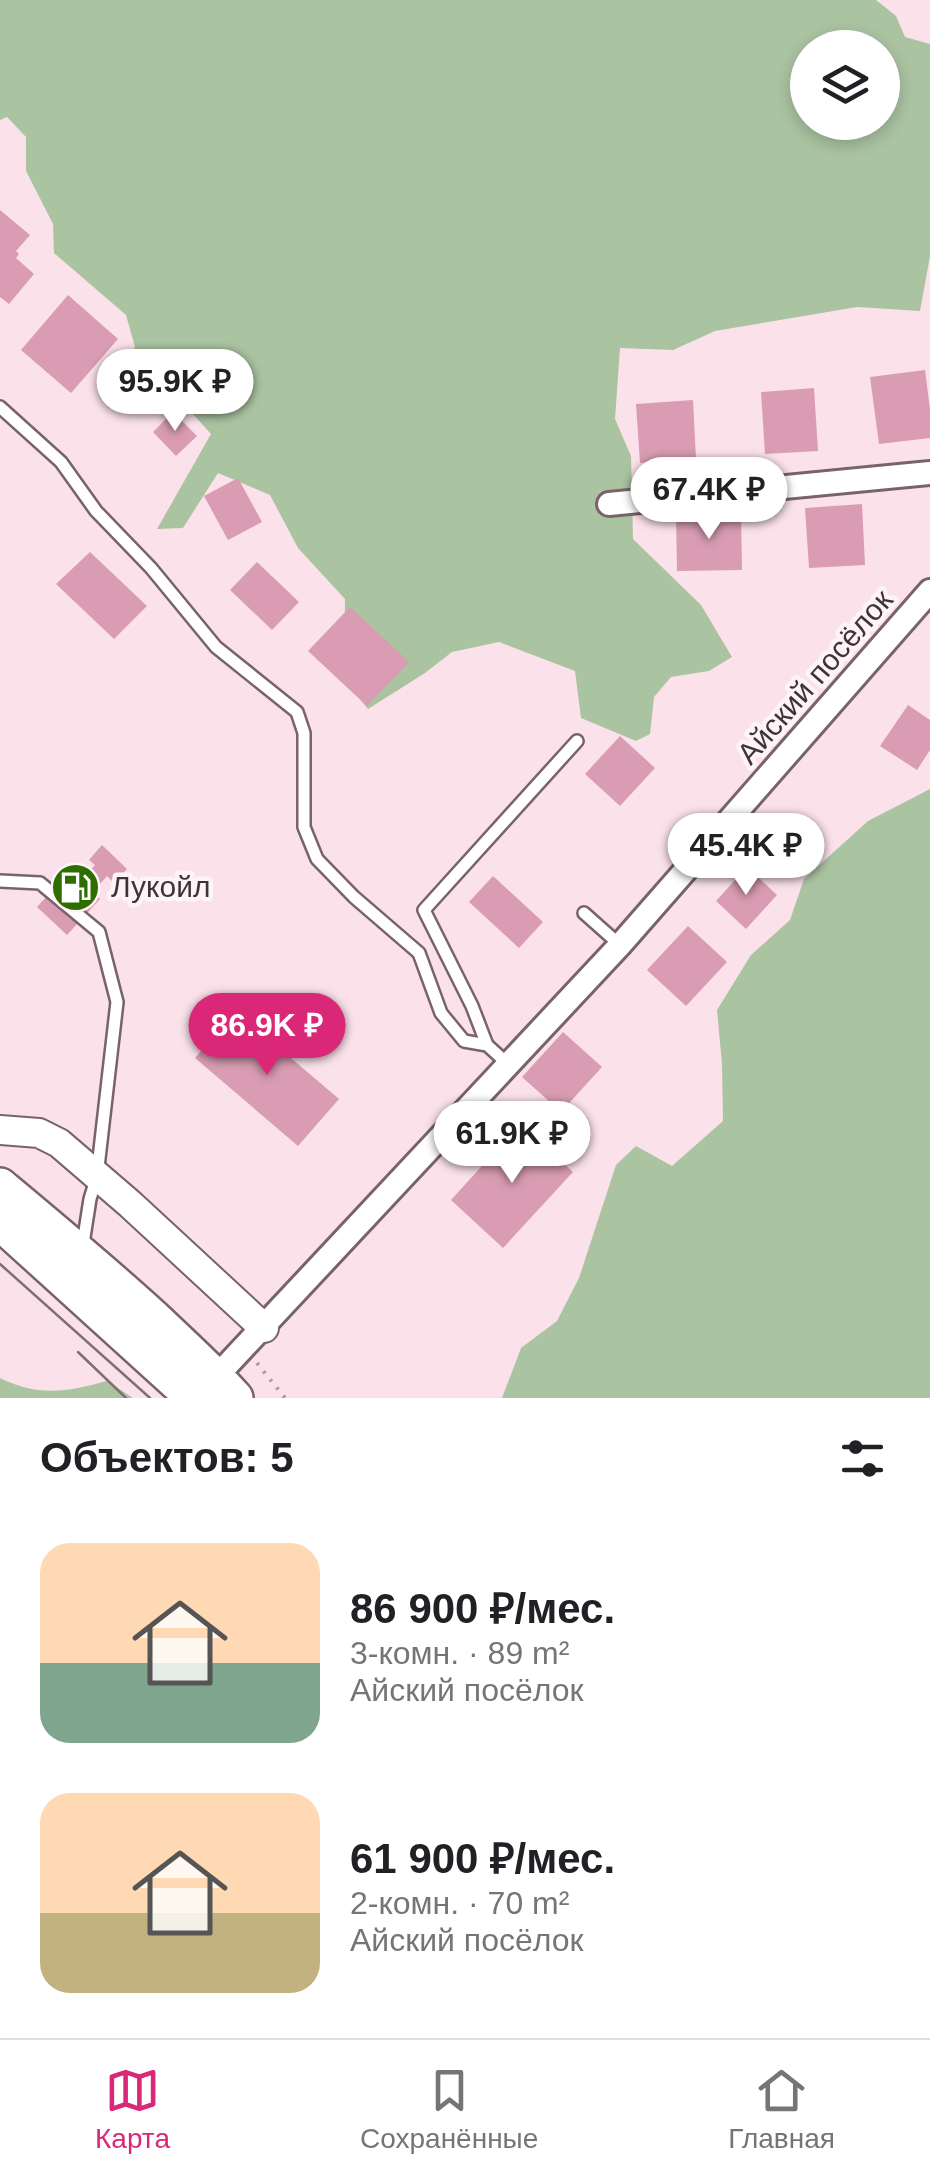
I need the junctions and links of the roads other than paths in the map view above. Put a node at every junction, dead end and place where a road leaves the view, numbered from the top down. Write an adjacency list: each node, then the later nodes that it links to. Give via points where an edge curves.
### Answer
1 (0, 407): 9 (lane, via 61,462 216,647 297,712 304,733 304,827 318,859 419,953 441,1013 464,1041)
2 (930, 473): 3 (street)
3 (609, 504)
4 (930, 590): 8 (street, Айский посёлок)
5 (577, 741): 9 (lane, via 424,910)
6 (0, 881): 12 (lane, via 40,883 98,932 116,1002)
7 (584, 913): 8 (lane)
8 (620, 945): 10 (street, Айский посёлок)
9 (487, 1045): 10 (lane)
10 (508, 1064): 16 (street, Айский посёлок)
11 (0, 1130): 12 (street, via 39,1133)
12 (97, 1176): 15 (lane); 16 (street)
13 (0, 1186): 15 (main road)
14 (0, 1222): 17 (main road)
15 (81, 1254): 17 (main road)
16 (264, 1328): 17 (street, Айский посёлок)
17 (215, 1391)

